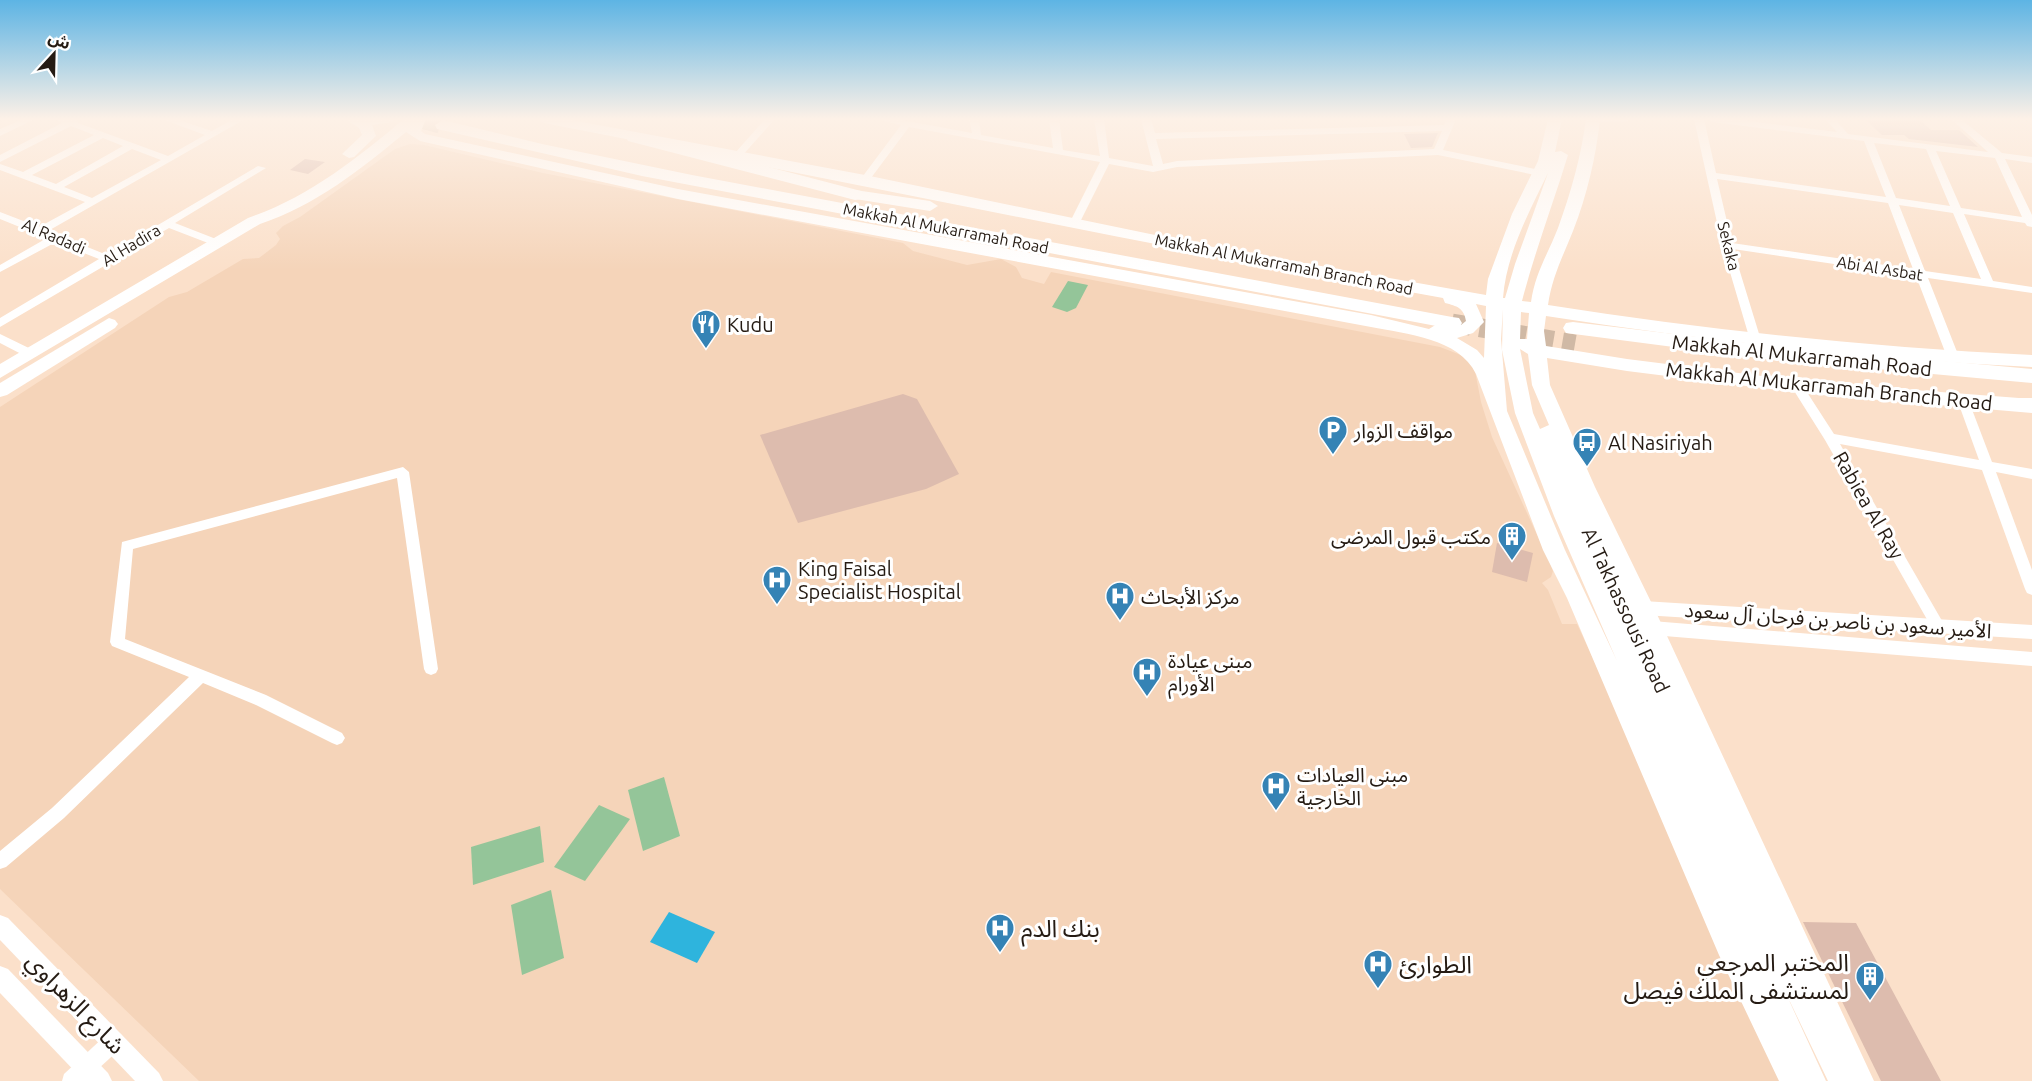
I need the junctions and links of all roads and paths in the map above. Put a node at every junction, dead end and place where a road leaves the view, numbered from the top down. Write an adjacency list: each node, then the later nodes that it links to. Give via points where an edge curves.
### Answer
1 (6, 169): 29 (street)
2 (36, 169): 29 (street)
3 (89, 169): 30 (street)
4 (149, 169): 32 (street)
5 (259, 169): 46 (street, Al Hadira)
6 (326, 169): 43 (main road)
7 (334, 169): 37 (main road, via 285,200)
8 (351, 169): 37 (main road)
9 (359, 169): 54 (main road, via 285,219)
10 (566, 169): 55 (main road, via 678,194)
11 (581, 169): 34 (highway)
12 (646, 169): 34 (highway, Makkah Al Mukarramah Road)
13 (744, 169): 31 (highway, Makkah Al Mukarramah Road)
14 (776, 169): 31 (highway)
15 (791, 169): 31 (main road, Makkah Al Mukarramah Branch Road)
16 (874, 169): 31 (street)
17 (1102, 169): 39 (street)
18 (1523, 169): 27 (street)
19 (1541, 169): 27 (main road)
20 (1556, 169): 95 (main road, Al Takhassousi Road, via 1512,306 1511,350 1524,413 1564,516)
21 (1572, 169): 96 (main road, Al Takhassousi Road, via 1534,281 1527,332 1532,384 1562,470 1735,856)
22 (1585, 169): 49 (main road, via 1565,230)
23 (1711, 169): 28 (street, Sekaka)
24 (1880, 169): 33 (street)
25 (1940, 169): 35 (street)
26 (2005, 169): 40 (street)
27 (1540, 173): 47 (main road)
28 (1712, 175): 33 (street); 44 (street, Sekaka)
29 (23, 176): 30 (street)
30 (56, 188): 32 (street)
31 (860, 188): 38 (highway, Makkah Al Mukarramah Road, via 1452,316); 39 (main road, Makkah Al Mukarramah Branch Road); 45 (main road)
32 (92, 201): 41 (street)
33 (1892, 201): 35 (street); 50 (street)
34 (819, 204): 38 (highway, Makkah Al Mukarramah Road)
35 (1957, 210): 40 (street); 52 (street)
36 (1, 216): 41 (street, Al Radadi)
37 (270, 216): 54 (main road, via 259,229); 56 (main road, via 254,221)
38 (909, 221): 55 (main road)
39 (1075, 222): 45 (main road, Makkah Al Mukarramah Branch Road)
40 (2031, 222)
41 (40, 231): 42 (street, Al Radadi)
42 (57, 237): 46 (street, Al Radadi); 48 (street)
43 (212, 241): 46 (street, via 168,224); 56 (main road)
44 (1727, 245): 50 (street, Abi Al Asbat); 62 (street, Sekaka)
45 (1218, 254): 51 (main road, Makkah Al Mukarramah Branch Road)
46 (108, 259): 61 (street, Al Hadira)
47 (1502, 264): 51 (main road, via 1472,290); 57 (main road)
48 (0, 269)
49 (1546, 271): 58 (main road); 60 (main road, via 1557,298)
50 (1921, 274): 52 (street, Abi Al Asbat); 66 (street)
51 (1384, 283): 57 (main road, Makkah Al Mukarramah Branch Road); 59 (main road, via 1461,301 1470,307 1475,322 1470,330 1461,333)
52 (1989, 284): 53 (street, Abi Al Asbat)
53 (2032, 290)
54 (159, 293): 73 (main road)
55 (1224, 294): 59 (main road)
56 (129, 296): 65 (main road)
57 (1494, 302): 58 (main road, Makkah Al Mukarramah Branch Road); 64 (main road, via 1504,330); 76 (main road, via 1492,339)
58 (1538, 309): 60 (main road, Makkah Al Mukarramah Branch Road); 64 (main road)
59 (1371, 321): 76 (main road, via 1445,339 1466,350 1479,362)
60 (1617, 322): 62 (main road, Makkah Al Mukarramah Branch Road); 68 (main road, via 1552,318 1546,324 1545,337 1564,351)
61 (0, 323)
62 (1754, 337): 66 (main road, Makkah Al Mukarramah Branch Road)
63 (0, 338): 65 (street)
64 (1536, 350): 68 (main road); 71 (main road)
65 (31, 354): 69 (main road)
66 (1953, 357): 67 (main road, Makkah Al Mukarramah Branch Road)
67 (2032, 363)
68 (1627, 365): 71 (main road, via 1559,364); 72 (main road, Makkah Al Mukarramah Branch Road)
69 (0, 372)
70 (2032, 376): 75 (highway, Makkah Al Mukarramah Road, via 1574,336 1760,368 1914,384)
71 (1540, 385): 76 (main road, via 1520,374 1506,376); 81 (main road)
72 (1797, 386): 74 (main road, Makkah Al Mukarramah Branch Road); 77 (street, Rabiea Al Ray)
73 (0, 391)
74 (1964, 402): 75 (main road, Makkah Al Mukarramah Branch Road); 78 (street)
75 (2029, 402)
76 (1498, 411): 94 (main road, via 1554,550 1724,934)
77 (1830, 438): 78 (street); 82 (street, Rabiea Al Ray)
78 (1988, 466): 79 (street); 80 (street)
79 (2032, 474)
80 (2032, 589)
81 (1647, 618): 82 (street, الأمير سعود بن ناصر بن فرحان آل سعود); 84 (street, الأمير سعود بن ناصر بن فرحان آل سعود); 97 (main road)
82 (1938, 626): 83 (street, الأمير سعود بن ناصر بن فرحان آل سعود)
83 (2032, 632)
84 (2032, 659)
85 (431, 669): 86 (street, via 403,472 127,546 117,642)
86 (200, 676): 87 (street, via 261,700); 88 (street, via 58,813)
87 (337, 738)
88 (0, 861)
89 (0, 925): 91 (street, شارع الزهراوي)
90 (0, 978): 92 (street)
91 (114, 1041): 92 (street); 93 (street, شارع الزهراوي)
92 (86, 1076)
93 (151, 1081)
94 (1795, 1081)
95 (1811, 1081)
96 (1844, 1081)
97 (1859, 1081)

